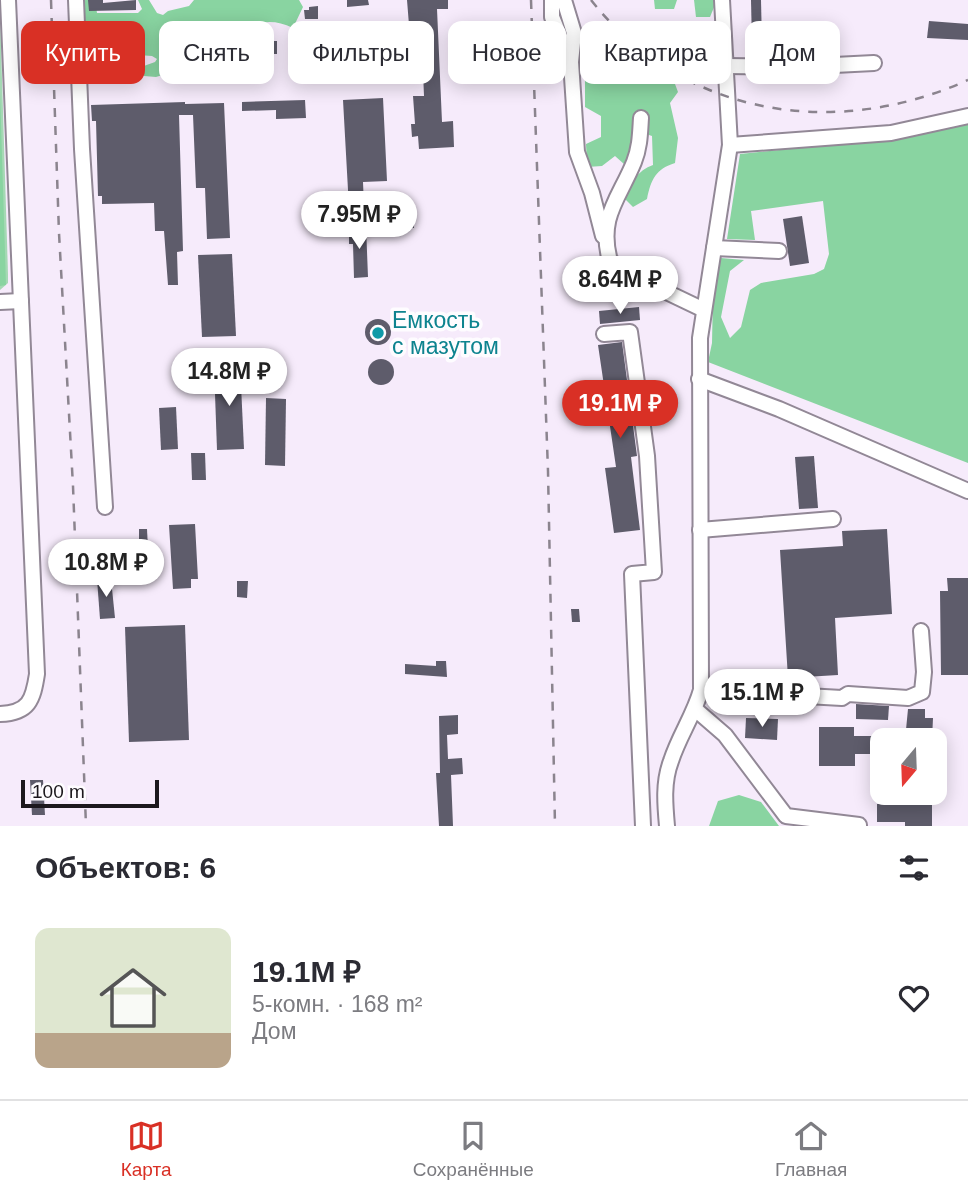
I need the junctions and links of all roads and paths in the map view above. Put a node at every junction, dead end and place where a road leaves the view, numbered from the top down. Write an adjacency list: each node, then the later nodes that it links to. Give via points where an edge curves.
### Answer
1 (8, 0): 17 (street)
2 (76, 0): 23 (street)
3 (552, 0): 7 (street, via 552,17)
4 (564, 0): 7 (street, via 574,33)
5 (722, 0): 6 (street)
6 (723, 21)
7 (571, 62): 14 (street, via 577,152)
8 (874, 63): 9 (street)
9 (731, 66)
10 (727, 84): 13 (street)
11 (968, 115): 13 (street, via 891,133)
12 (640, 118): 14 (street, via 640,144 616,195)
13 (730, 145): 15 (street)
14 (605, 241): 19 (street, via 610,261)
15 (714, 248): 16 (street); 19 (street)
16 (779, 251)
17 (21, 301): 18 (street); 29 (street, via 37,674 27,705 19,712)
18 (0, 302)
19 (704, 310): 21 (street)
20 (604, 334): 31 (street, via 630,332 647,456 654,572 632,574)
21 (699, 379): 22 (street); 25 (street)
22 (968, 492)
23 (105, 507)
24 (833, 519): 25 (street)
25 (700, 530): 27 (street)
26 (921, 631): 27 (street, via 922,692 908,698)
27 (701, 690): 28 (street)
28 (695, 709): 30 (street, via 725,735 786,816); 32 (street, via 670,762)
29 (0, 714)
30 (859, 825)
31 (643, 826)
32 (667, 826)

